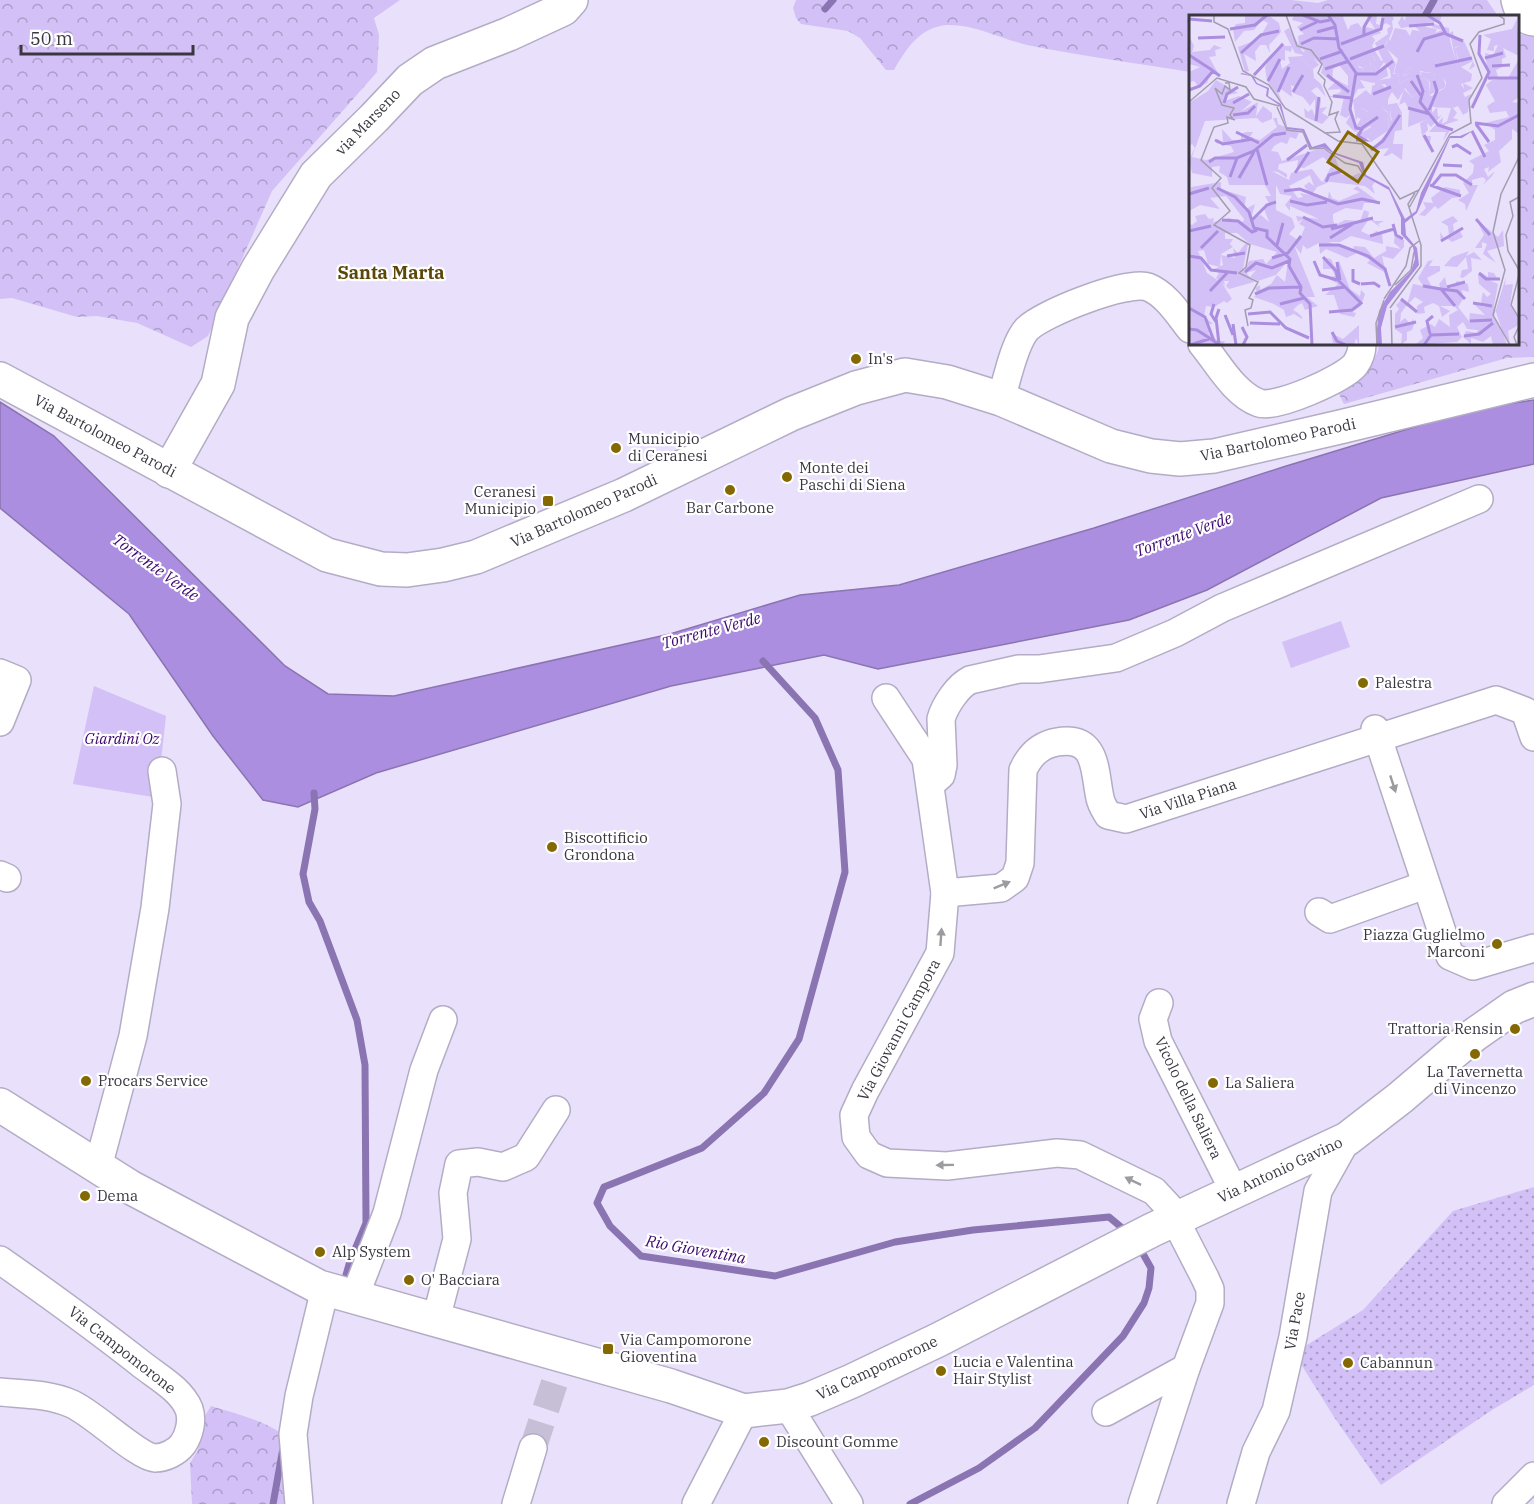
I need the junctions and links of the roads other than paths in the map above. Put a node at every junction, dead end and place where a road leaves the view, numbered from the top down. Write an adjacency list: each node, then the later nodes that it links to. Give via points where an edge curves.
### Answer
1 (571, 0): 10 (main road, via Marseno, via 563,9 435,63 410,80 316,175 232,318 218,384)
2 (1518, 0): 3 (main road, via 1523,12)
3 (1534, 19)
4 (1189, 327): 9 (street, via 1150,288 1130,286 1107,292 1028,329)
5 (1203, 345): 6 (street, via 1242,393 1260,403 1272,404 1349,370 1362,353)
6 (1362, 345)
7 (0, 379): 10 (main road, Via Bartolomeo Parodi)
8 (1534, 380): 9 (main road, Via Bartolomeo Parodi, via 1214,456 1180,459 1111,446)
9 (1001, 399): 10 (main road, Via Bartolomeo Parodi, via 947,382 905,375 888,378 791,414 624,495 509,544 443,566 407,570 381,569 327,555)
10 (169, 471)
11 (1479, 499): 18 (street, via 1222,608 1116,658 1019,669 964,683 943,712 943,765 941,775)
12 (0, 673): 14 (street, via 17,680)
13 (886, 698): 18 (street, Via Giovanni Campora, via 926,759)
14 (0, 722)
15 (1377, 733): 16 (street, via 1496,700 1525,711); 19 (street, one-way to 19); 20 (street, Via Villa Piana, one-way to 15, via 1002,888 1015,878 1020,863 1023,770 1039,748 1066,741 1081,743 1095,764 1100,801 1108,815 1126,819)
16 (1534, 737)
17 (162, 771): 29 (street, via 167,804 155,908 133,1036)
18 (929, 785): 20 (street, Via Giovanni Campora)
19 (1425, 885): 21 (street, via 1330,919); 22 (street, via 1450,956 1473,966)
20 (945, 893): 31 (street, Via Giovanni Campora, one-way to 20, via 1168,1206 1154,1191 1080,1155 947,1166 887,1163 869,1155 856,1137 854,1115 940,953)
21 (1319, 912)
22 (1534, 948)
23 (1534, 999): 28 (main road, Via Antonio Gavino, via 1474,1035)
24 (1159, 1003): 30 (street, Vicolo della Saliera, via 1153,1019 1158,1041)
25 (443, 1020): 33 (street, via 424,1070 387,1213)
26 (0, 1106): 29 (main road, Via Campomorone)
27 (556, 1110): 35 (street, via 526,1157 503,1167 478,1162 459,1164 453,1193 457,1239)
28 (1347, 1139): 30 (main road, Via Antonio Gavino); 48 (street, Via Pace, via 1318,1191 1276,1411 1256,1452)
29 (98, 1167): 33 (main road, Via Campomorone, via 319,1287)
30 (1234, 1191): 31 (main road, Via Antonio Gavino)
31 (1164, 1224): 34 (main road, Via Antonio Gavino); 36 (street, Via Giovanni Campora, via 1210,1289 1210,1303)
32 (0, 1260): 37 (street, Via Campomorone, via 87,1321 178,1394 190,1411 188,1436 180,1448 168,1455 146,1456 72,1404)
33 (340, 1292): 35 (main road, Via Campomorone); 43 (street, via 299,1396 293,1434)
34 (1003, 1306): 38 (main road, Via Campomorone, via 852,1381)
35 (436, 1319): 39 (main road, Via Campomorone, via 560,1364 671,1386)
36 (1186, 1368): 40 (street); 47 (street, Via Giovanni Campora)
37 (0, 1392)
38 (788, 1406): 39 (main road, Via Campomorone); 46 (street)
39 (744, 1411): 45 (street)
40 (1106, 1412)
41 (533, 1448): 44 (street)
42 (1534, 1476): 49 (street)
43 (299, 1504)
44 (516, 1504)
45 (696, 1504)
46 (849, 1504)
47 (1142, 1504)
48 (1241, 1504)
49 (1506, 1504)

